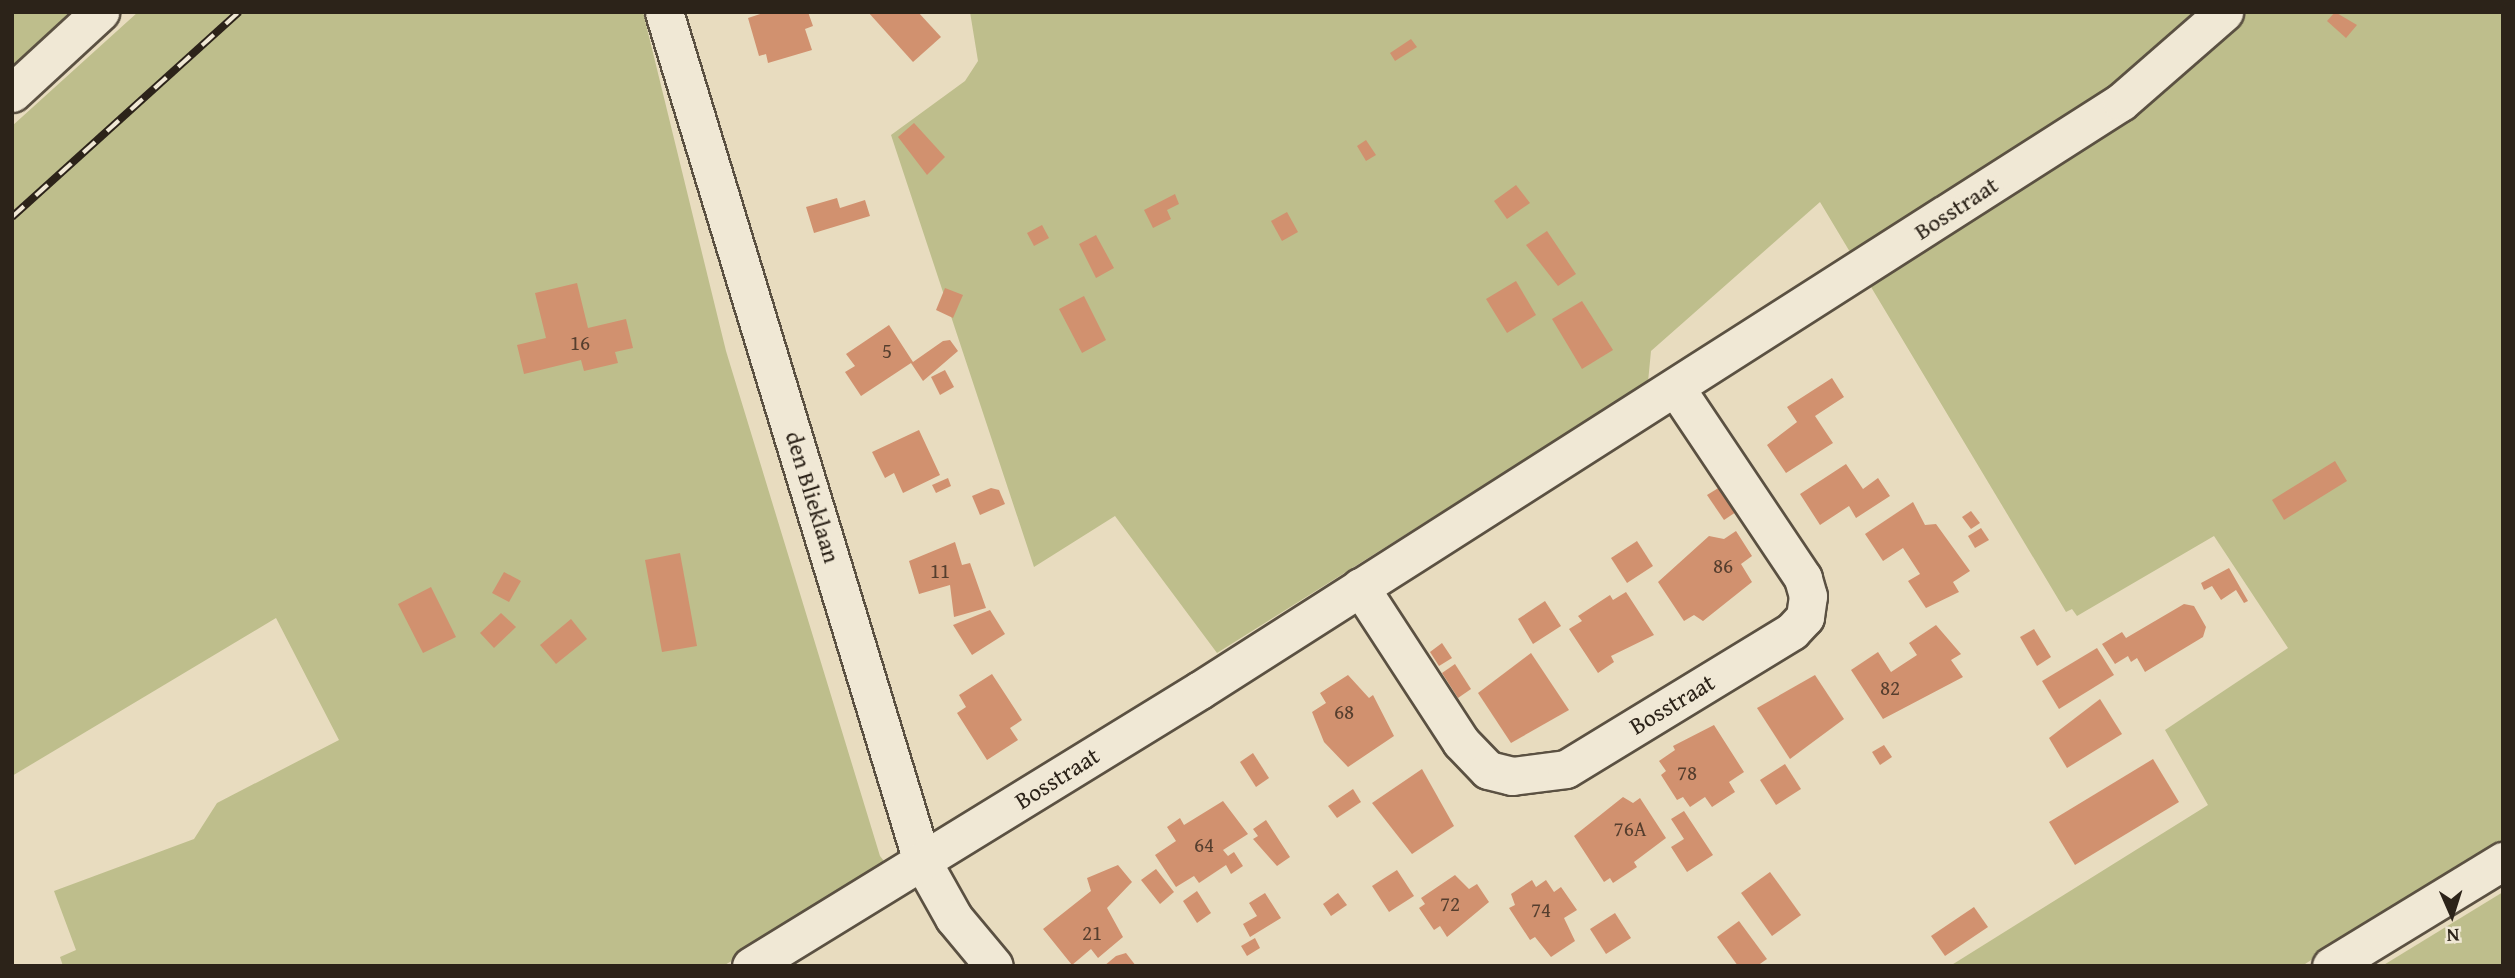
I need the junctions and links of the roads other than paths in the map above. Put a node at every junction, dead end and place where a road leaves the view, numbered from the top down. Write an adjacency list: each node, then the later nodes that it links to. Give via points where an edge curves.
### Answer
1 (100, 12): 4 (street)
2 (664, 12): 7 (street, den Blieklaan)
3 (2224, 12): 5 (street, Bosstraat, via 2121,102)
4 (12, 93)
5 (1676, 388): 6 (street, Bosstraat); 6 (street, Bosstraat, via 1803,578 1808,596 1805,617 1792,631 1566,769 1512,776 1488,770 1461,742)
6 (1360, 587): 7 (street, Bosstraat)
7 (922, 861): 9 (street, Bosstraat); 10 (street, den Blieklaan, via 954,918)
8 (2503, 861): 11 (street)
9 (751, 966)
10 (994, 966)
11 (2331, 966)

